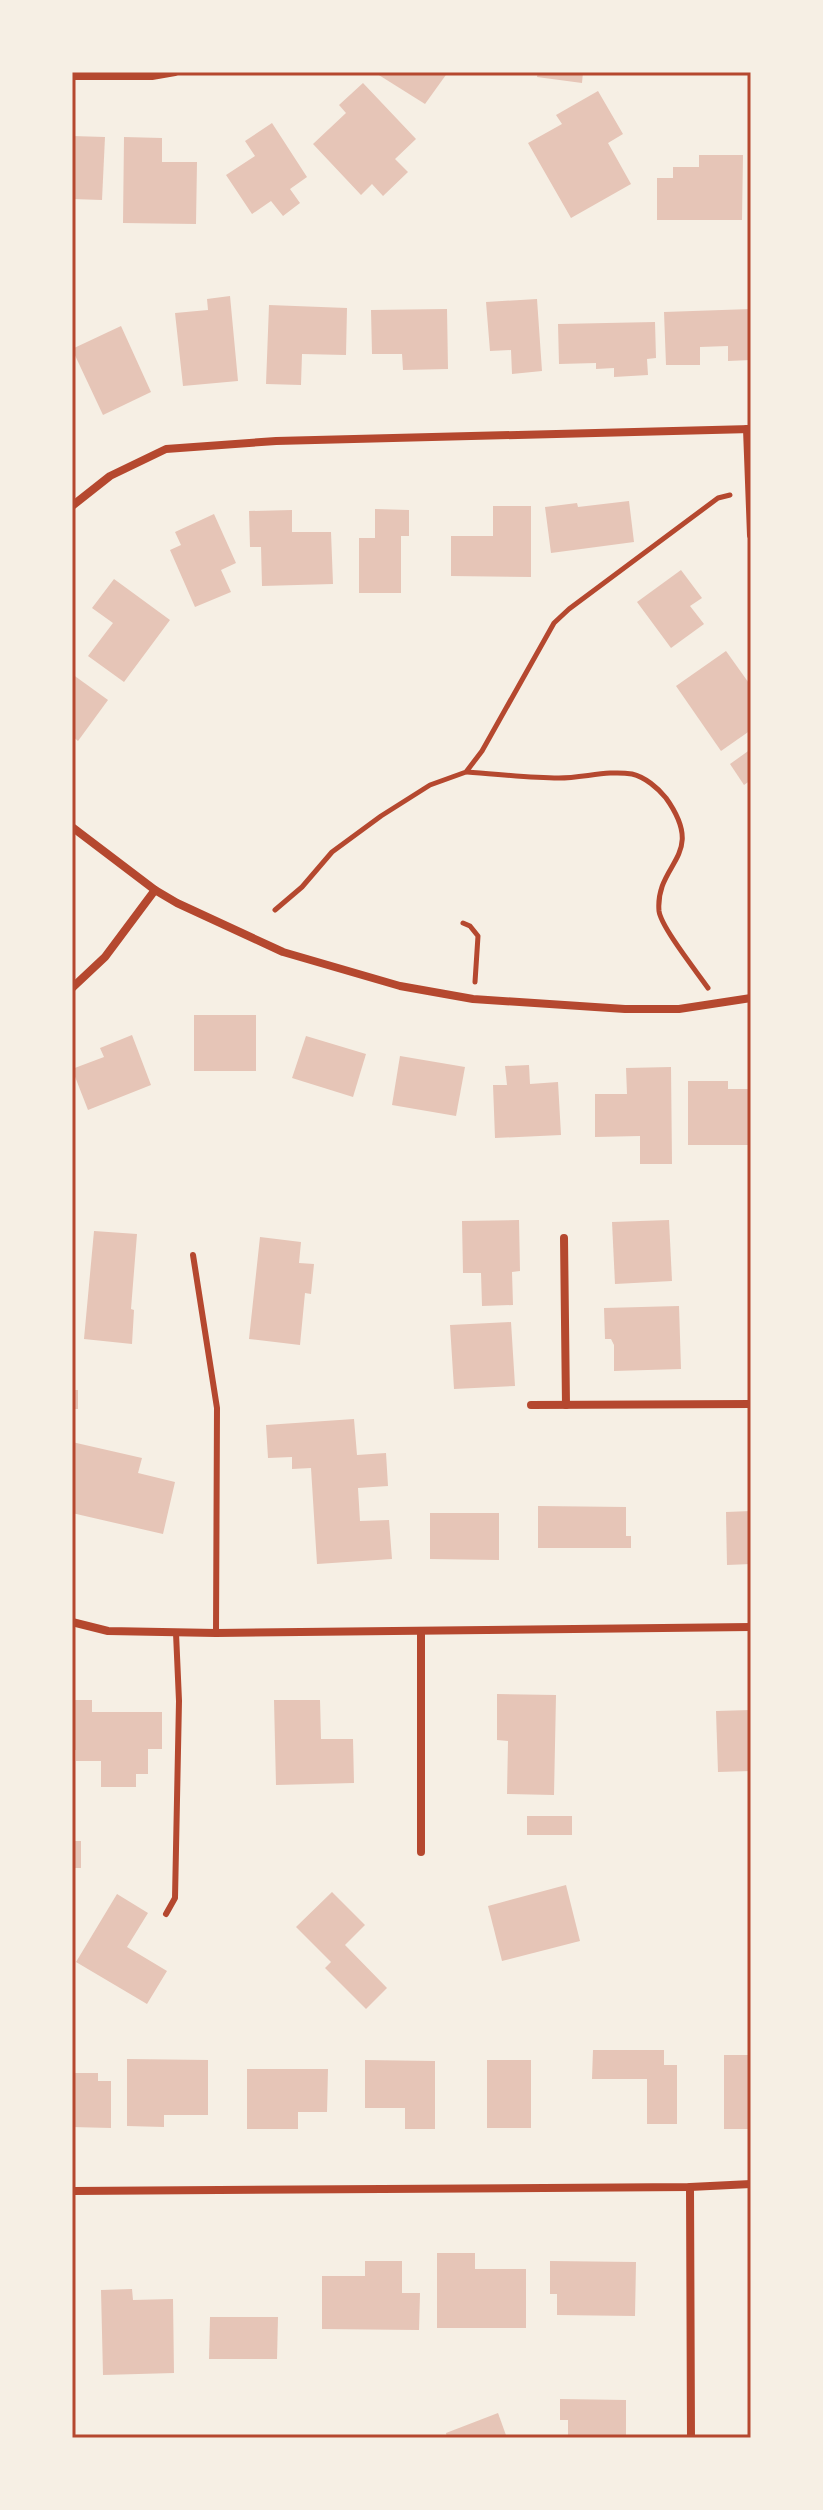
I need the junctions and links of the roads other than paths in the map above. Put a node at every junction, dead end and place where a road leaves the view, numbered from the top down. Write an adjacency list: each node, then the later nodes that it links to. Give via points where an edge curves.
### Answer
1 (175, 72): 2 (street)
2 (72, 76)
3 (749, 429): 4 (street, via 276,441 166,449 110,476); 5 (street)
4 (72, 506)
5 (751, 535)
6 (72, 827): 7 (street)
7 (155, 890): 8 (street, via 105,957); 9 (street, via 283,952 400,986 473,999 625,1009 679,1009)
8 (72, 988)
9 (751, 998)
10 (564, 1238): 14 (street)
11 (193, 1255): 19 (lane, via 217,1408)
12 (751, 1404): 14 (street)
13 (531, 1405): 14 (street)
14 (566, 1405)
15 (72, 1622): 18 (street, via 108,1631)
16 (751, 1627): 17 (street)
17 (421, 1631): 19 (street); 20 (street)
18 (176, 1633): 19 (street); 21 (lane, via 175,1898)
19 (216, 1633)
20 (421, 1852)
21 (166, 1914)
22 (751, 2184): 23 (street)
23 (690, 2187): 24 (street); 25 (street)
24 (72, 2191)
25 (691, 2438)

